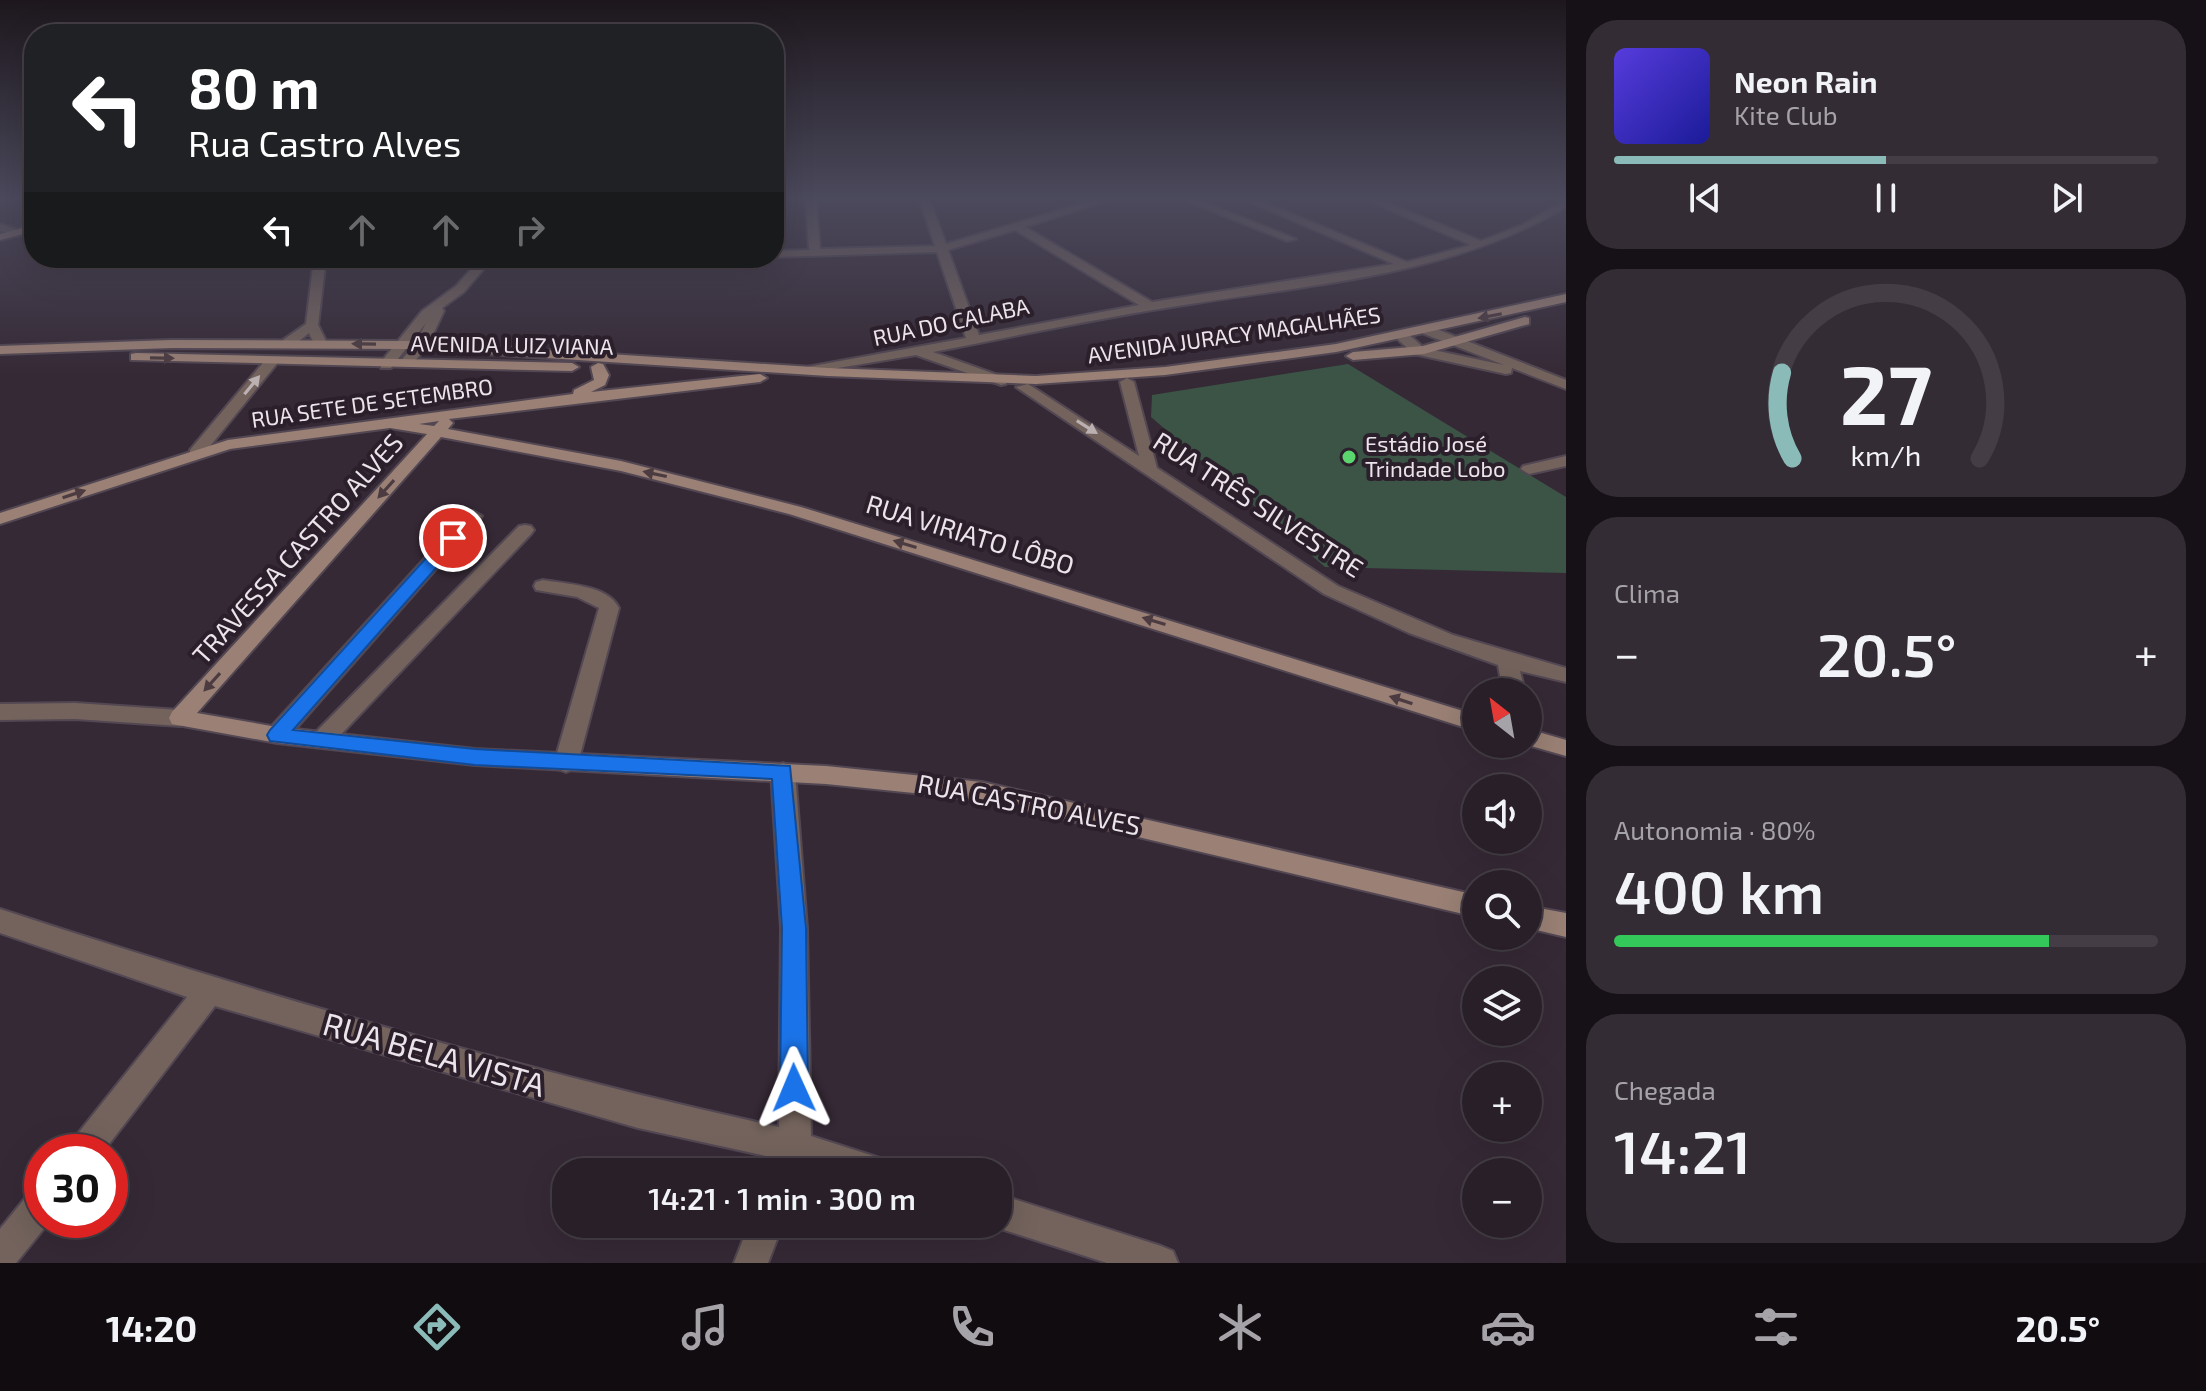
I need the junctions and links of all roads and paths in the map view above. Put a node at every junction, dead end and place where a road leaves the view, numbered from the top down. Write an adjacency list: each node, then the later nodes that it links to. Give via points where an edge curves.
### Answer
1 (944, 257): 16 (street)
2 (1067, 257): 10 (street)
3 (1386, 257): 5 (street)
4 (1432, 257): 5 (street, RUA DO CALABA)
5 (1403, 264): 10 (street, RUA DO CALABA)
6 (319, 268): 13 (street)
7 (478, 268): 11 (street)
8 (1566, 298): 9 (main road, AVENIDA JURACY MAGALHÃES)
9 (1534, 305): 12 (main road); 14 (main road, AVENIDA JURACY MAGALHÃES, one-way to 14)
10 (1150, 306): 16 (street, RUA DO CALABA)
11 (438, 307): 20 (street, via 426,314); 21 (street, via 438,317)
12 (1559, 311): 17 (main road, AVENIDA JURACY MAGALHÃES)
13 (312, 325): 18 (street); 19 (street)
14 (1424, 329): 15 (main road, AVENIDA JURACY MAGALHÃES); 17 (street)
15 (1400, 334): 24 (street); 35 (main road, AVENIDA JURACY MAGALHÃES, via 1165,371)
16 (973, 338): 25 (street, RUA DO CALABA)
17 (1458, 340): 22 (street); 24 (main road, AVENIDA JURACY MAGALHÃES)
18 (288, 343): 19 (main road, AVENIDA LUIZ VIANA); 23 (main road, AVENIDA LUIZ VIANA)
19 (320, 343): 20 (main road, AVENIDA LUIZ VIANA, one-way to 19)
20 (404, 345): 21 (main road, AVENIDA LUIZ VIANA); 30 (street)
21 (421, 345): 29 (street); 32 (main road, AVENIDA LUIZ VIANA)
22 (1478, 348): 28 (street); 33 (street)
23 (0, 350)
24 (1419, 351): 28 (street); 36 (main road, AVENIDA JURACY MAGALHÃES)
25 (920, 352): 32 (street, RUA DO CALABA); 35 (street)
26 (272, 361): 27 (main road, AVENIDA LUIZ VIANA, one-way to 26, via 122,357); 30 (main road, AVENIDA LUIZ VIANA); 43 (street, one-way to 26)
27 (0, 362)
28 (1472, 363): 33 (street)
29 (405, 364): 30 (main road, AVENIDA LUIZ VIANA); 31 (main road, AVENIDA LUIZ VIANA)
30 (386, 365)
31 (598, 367): 34 (main road, AVENIDA LUIZ VIANA); 39 (main road, via 600,382)
32 (807, 371): 35 (main road, AVENIDA LUIZ VIANA)
33 (1541, 376): 37 (street)
34 (760, 378): 38 (main road, AVENIDA LUIZ VIANA); 39 (main road, RUA SETE DE SETEMBRO)
35 (1001, 381)
36 (1127, 382): 38 (main road, AVENIDA JURACY MAGALHÃES); 45 (street)
37 (1566, 385)
38 (1023, 387): 45 (street, RUA TRÊS SILVESTRE, one-way to 45)
39 (560, 400): 40 (main road, RUA SETE DE SETEMBRO)
40 (453, 414): 41 (main road, RUA SETE DE SETEMBRO); 42 (main road, TRAVESSA CASTRO ALVES)
41 (390, 423): 42 (main road, RUA VIRIATO LÔBO); 43 (main road, RUA SETE DE SETEMBRO)
42 (439, 432): 55 (main road, TRAVESSA CASTRO ALVES, one-way to 55); 56 (main road, RUA VIRIATO LÔBO, one-way to 42, via 742,496)
43 (196, 453): 48 (main road, RUA SETE DE SETEMBRO, one-way to 43)
44 (1566, 461): 46 (street)
45 (1150, 467): 51 (street, RUA TRÊS SILVESTRE, via 1331,590)
46 (1529, 469)
47 (473, 516): 57 (street)
48 (0, 519)
49 (525, 530): 58 (street)
50 (543, 586): 61 (street, via 595,596 609,608)
51 (1508, 662): 52 (street, RUA TRÊS SILVESTRE); 53 (street)
52 (1566, 675)
53 (1511, 678)
54 (0, 712): 55 (street, RUA CASTRO ALVES)
55 (180, 718): 57 (main road, RUA CASTRO ALVES)
56 (1462, 719)
57 (277, 735): 58 (main road, RUA CASTRO ALVES)
58 (322, 740): 61 (main road, RUA CASTRO ALVES)
59 (1542, 741): 60 (main road)
60 (1566, 748)
61 (566, 763): 62 (main road, RUA CASTRO ALVES)
62 (783, 772): 63 (main road, RUA CASTRO ALVES, via 897,780 1012,797); 70 (street, via 794,928)
63 (1462, 903)
64 (1542, 920): 66 (main road)
65 (0, 921): 67 (street, RUA BELA VISTA)
66 (1566, 925)
67 (209, 991): 68 (street); 69 (street, RUA BELA VISTA)
68 (97, 1134)
69 (784, 1158)
70 (790, 1158)
71 (1012, 1215): 76 (street)
72 (24, 1226): 74 (street)
73 (761, 1238): 75 (street)
74 (0, 1256)
75 (751, 1263)
76 (1161, 1263)

